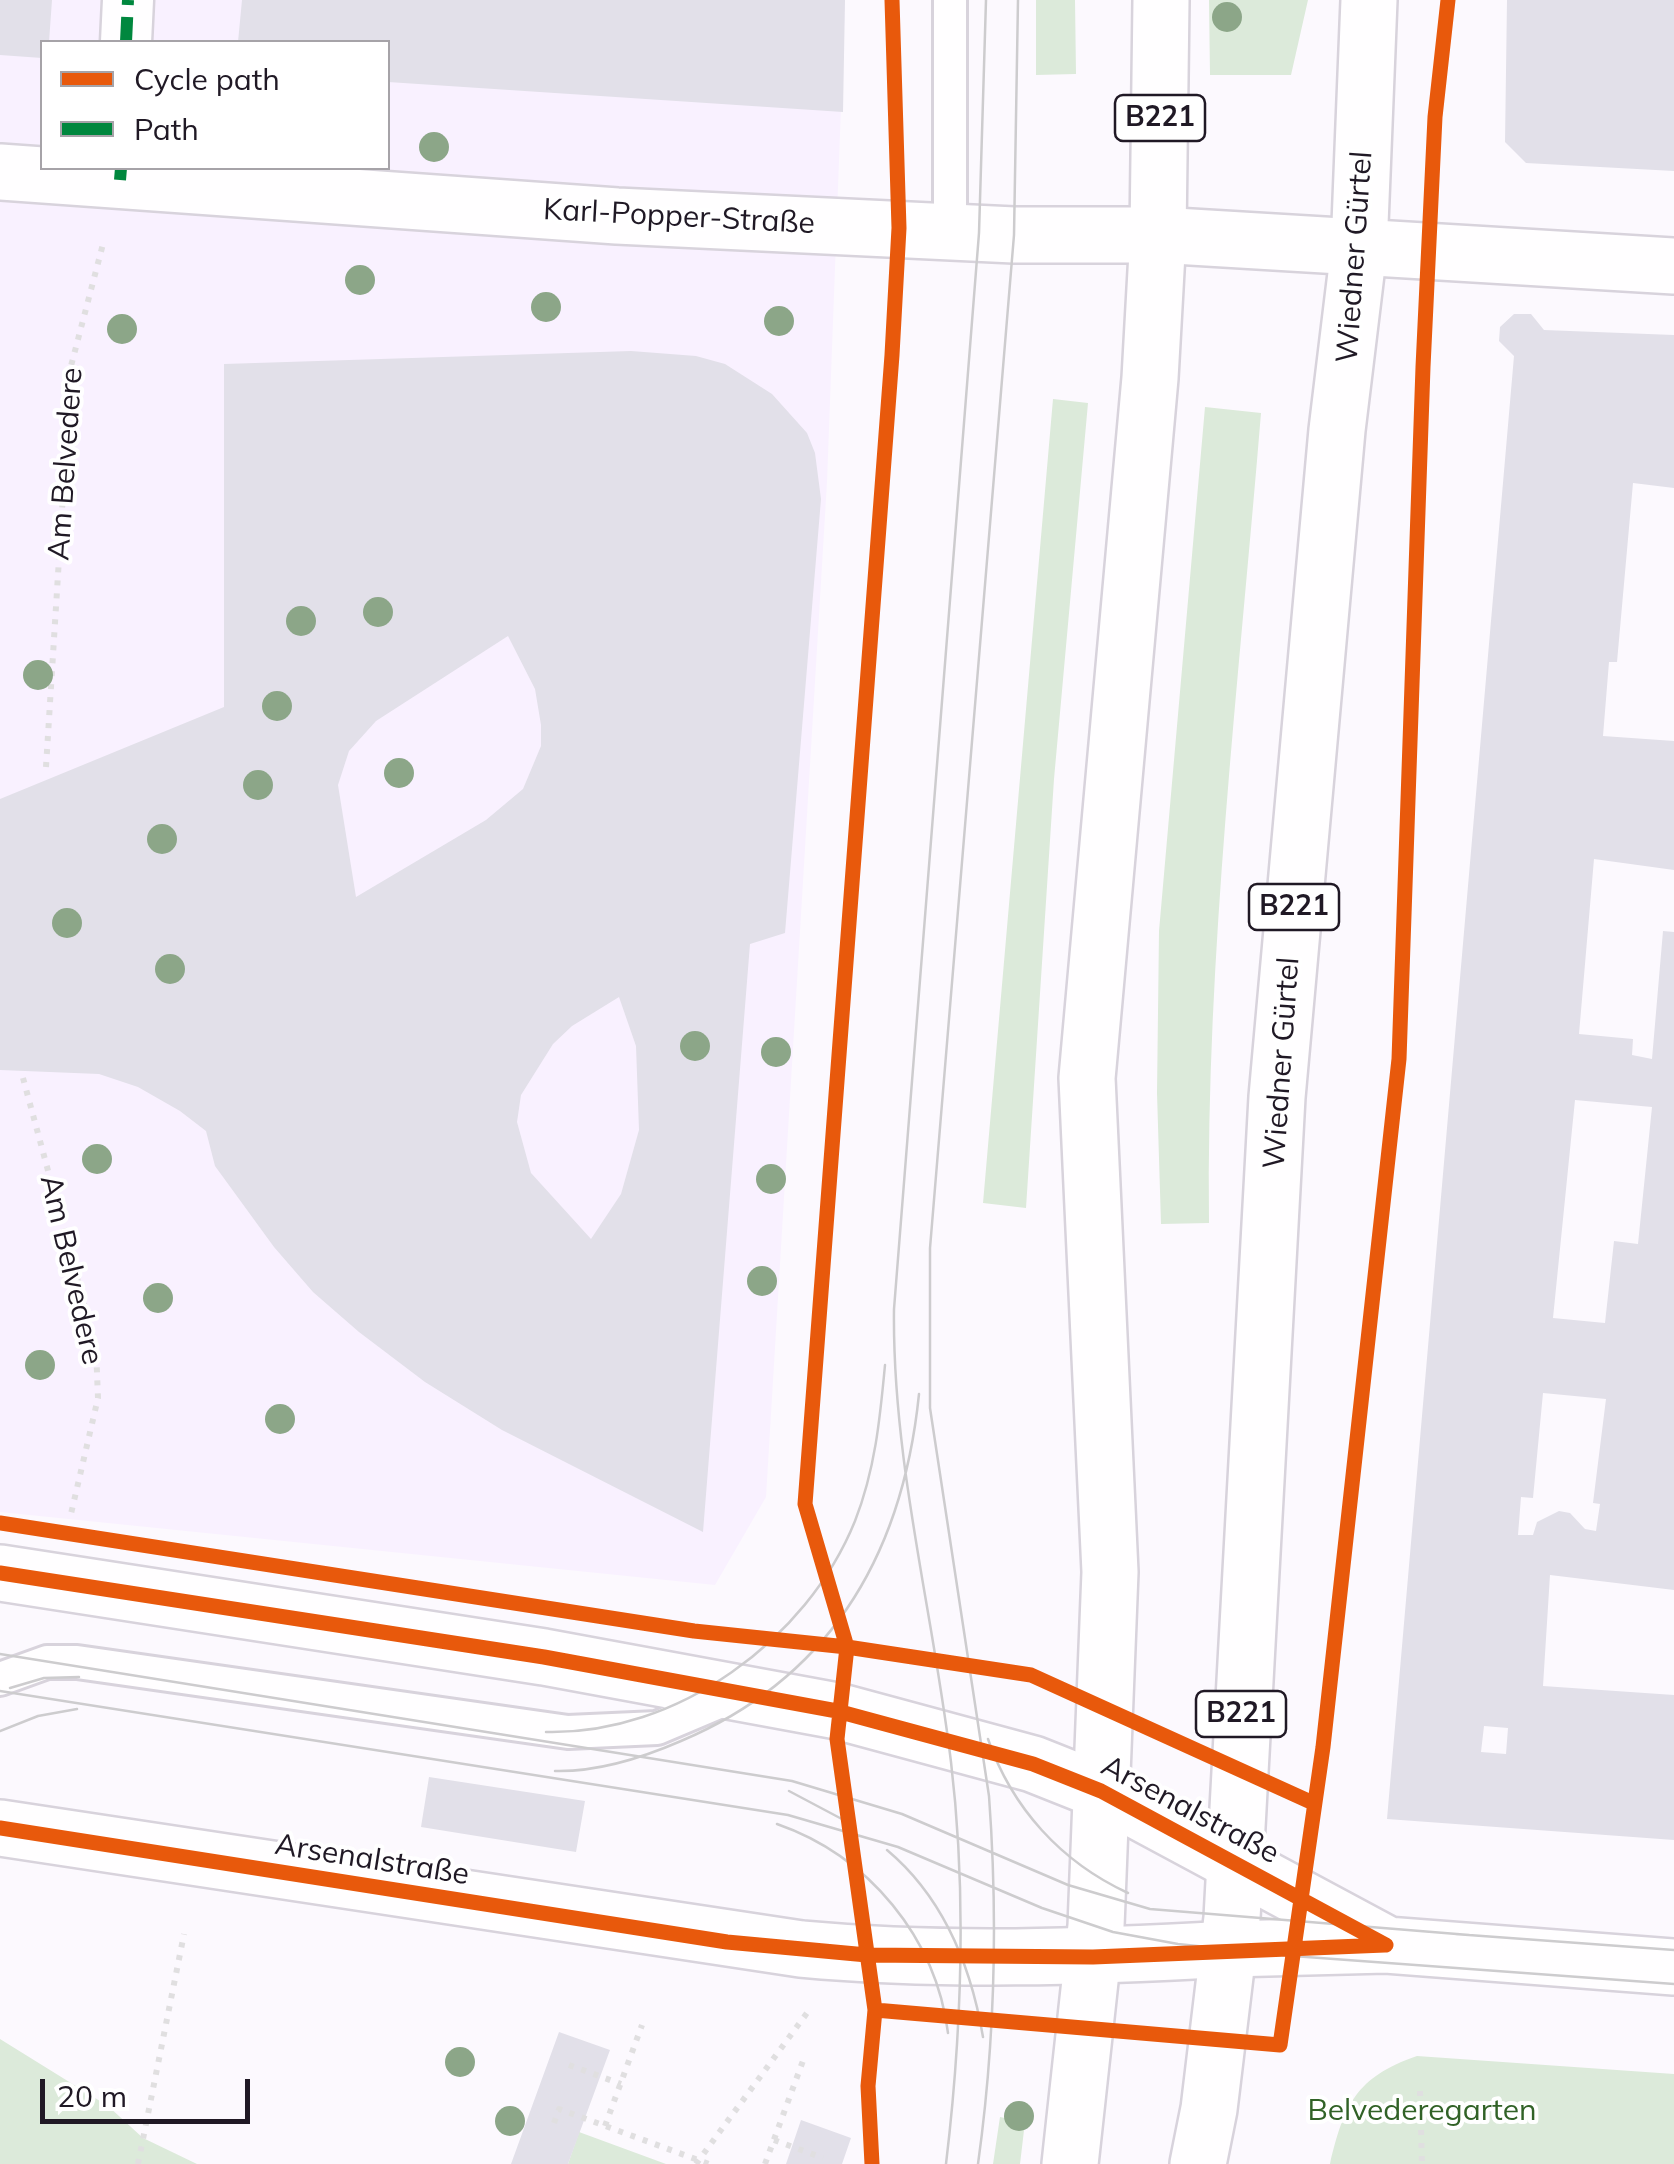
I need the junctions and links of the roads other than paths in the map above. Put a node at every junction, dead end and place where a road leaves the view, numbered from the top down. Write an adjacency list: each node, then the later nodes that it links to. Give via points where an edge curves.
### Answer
1 (128, 0): 5 (street)
2 (950, 0): 8 (lane)
3 (1162, 0): 9 (main road, B221)
4 (1369, 0): 10 (main road, Wiedner Gürtel / B221)
5 (126, 40)
6 (0, 172): 7 (main road, Karl-Popper-Straße)
7 (120, 174): 8 (main road, Karl-Popper-Straße, via 617,216)
8 (950, 231): 9 (main road, Karl-Popper-Straße)
9 (1158, 235): 10 (main road, Karl-Popper-Straße); 15 (main road, B221, via 1088,1078 1110,1572)
10 (1360, 249): 11 (main road, Karl-Popper-Straße); 17 (main road, Wiedner Gürtel / B221, via 1337,430 1277,1097)
11 (1674, 266)
12 (0, 1573): 14 (main road, Arsenalstraße)
13 (0, 1679): 14 (lane, via 46,1662 76,1662 521,1726 614,1733 695,1716)
14 (744, 1691): 15 (main road, Arsenalstraße, via 982,1750)
15 (1101, 1791): 17 (main road, Arsenalstraße); 18 (main road, B221)
16 (0, 1828): 18 (main road, Arsenalstraße, via 727,1942 867,1955)
17 (1235, 1863): 19 (main road, Arsenalstraße); 20 (main road, Wiedner Gürtel / B221)
18 (1095, 1934): 20 (main road, Arsenalstraße); 22 (main road, B221)
19 (1386, 1945): 20 (main road, Arsenalstraße); 21 (main road)
20 (1230, 1949): 23 (main road, B221)
21 (1674, 1967)
22 (1070, 2164)
23 (1198, 2164)

